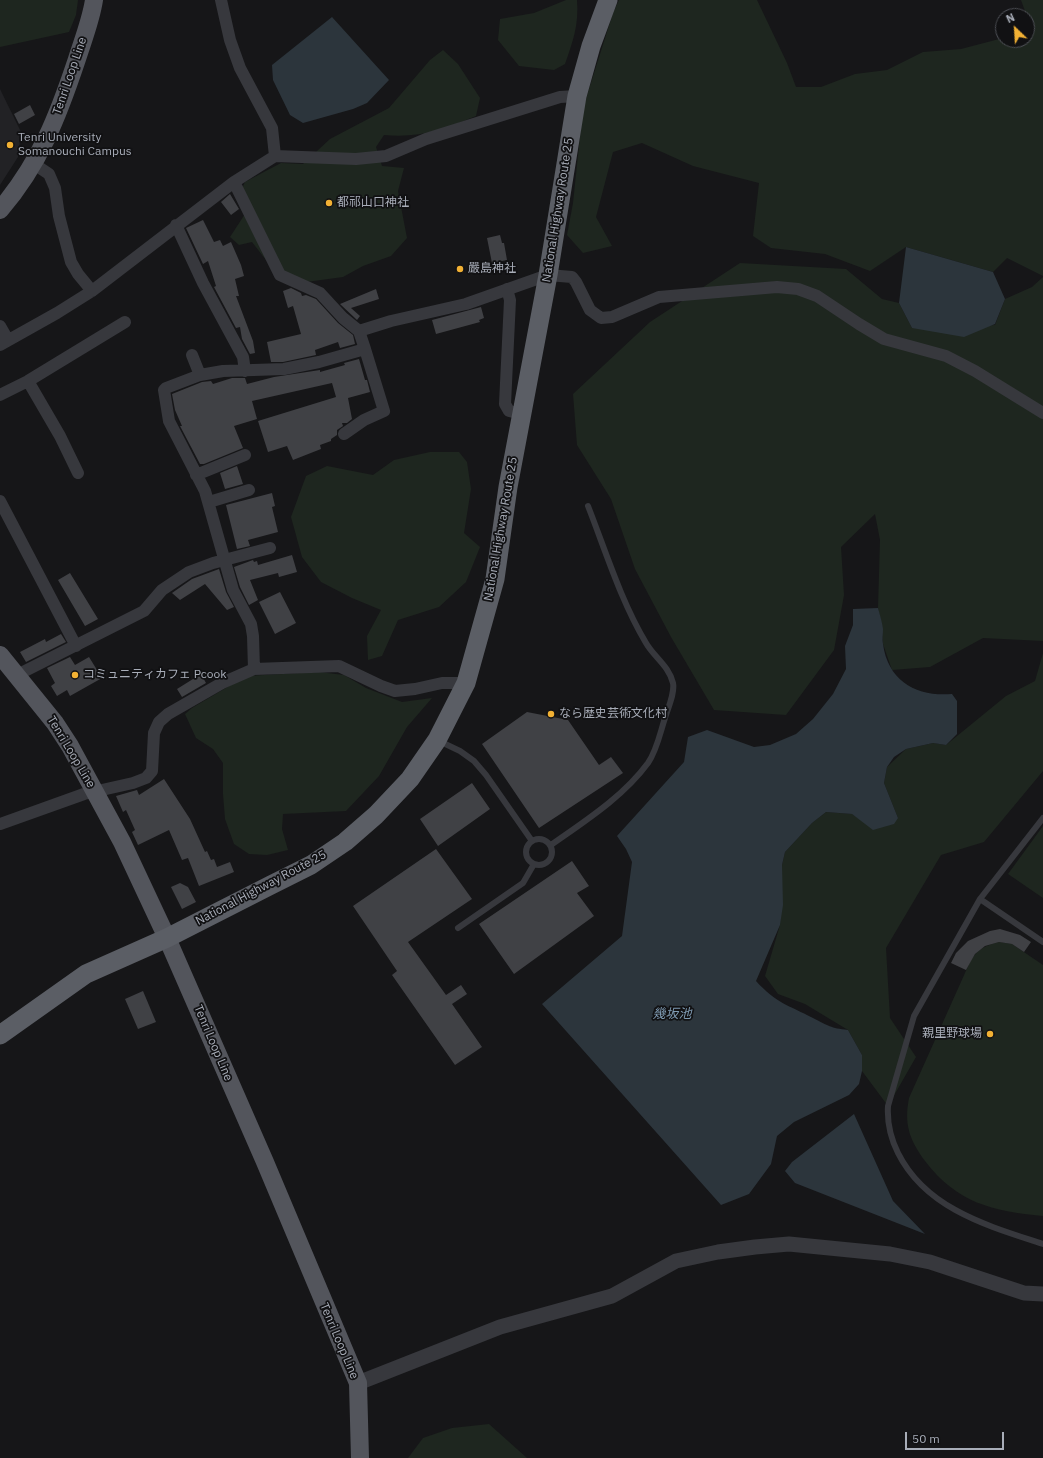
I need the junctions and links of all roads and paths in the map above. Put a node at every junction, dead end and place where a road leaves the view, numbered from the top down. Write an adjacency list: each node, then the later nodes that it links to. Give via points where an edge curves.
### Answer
1 (94, 0): 6 (main road, Tenri Loop Line, via 66,93 49,137)
2 (221, 0): 5 (street, via 230,40 240,68 272,128)
3 (608, 0): 4 (highway, National Highway Route 25, via 591,46)
4 (577, 96): 5 (street, via 560,97 426,139 386,156 356,159); 10 (highway, National Highway Route 25)
5 (275, 156): 7 (street)
6 (34, 164): 8 (main road, Tenri Loop Line); 12 (street, via 49,174 55,188 59,216 72,262)
7 (234, 182): 9 (street); 15 (street, via 280,275 320,293)
8 (0, 210)
9 (176, 225): 12 (street); 19 (street, via 243,358)
10 (548, 275): 11 (street); 23 (street, via 572,277 590,310 601,318 612,317 659,297 777,287 798,289 817,296 884,339 946,356); 24 (highway, National Highway Route 25)
11 (507, 289): 15 (street, via 466,304); 24 (street, via 510,300 505,404 509,411)
12 (92, 291): 16 (street, via 57,314)
13 (125, 322): 21 (street)
14 (0, 326): 16 (street)
15 (359, 331): 17 (street)
16 (4, 342)
17 (366, 349): 19 (street, via 284,369); 25 (street, via 384,411 364,420)
18 (192, 355): 20 (street)
19 (245, 371): 20 (street)
20 (200, 375): 28 (street, via 164,390 170,421)
21 (28, 381): 22 (street); 27 (street)
22 (0, 395)
23 (1043, 413)
24 (522, 414): 39 (highway, National Highway Route 25, via 508,487 495,579)
25 (344, 434)
26 (245, 455): 28 (street)
27 (78, 473)
28 (196, 475): 31 (street)
29 (249, 490): 31 (street)
30 (0, 501): 35 (street)
31 (209, 502): 34 (street)
32 (588, 506): 45 (lane, via 629,609 646,644 670,674 673,689 655,749 648,762 602,809)
33 (270, 548): 34 (street)
34 (224, 560): 35 (street, via 188,572 162,590 144,611); 37 (street, via 233,590 251,624)
35 (76, 646): 38 (street)
36 (0, 655): 38 (main road, Tenri Loop Line)
37 (254, 669): 39 (street, via 339,666 395,691 442,682); 41 (street, via 222,683 168,714 160,722 154,733 152,771 146,778)
38 (17, 675): 41 (main road, Tenri Loop Line, via 55,723)
39 (466, 683): 40 (highway, National Highway Route 25)
40 (438, 740): 44 (lane, via 474,761); 49 (highway, National Highway Route 25, via 410,779 376,815 345,842 311,865)
41 (95, 792): 43 (street, via 76,796); 49 (main road, Tenri Loop Line, via 122,842)
42 (1043, 818): 47 (lane)
43 (0, 824)
44 (532, 841): 45 (lane, via 540,838); 46 (lane, via 526,851 528,859)
45 (551, 845): 46 (lane, via 553,853 549,861 542,865)
46 (534, 864): 48 (lane, via 523,882)
47 (980, 899): 50 (lane); 52 (lane, via 914,1016 888,1106 889,1125 903,1163 912,1176 937,1198 978,1221)
48 (458, 928)
49 (167, 938): 51 (highway, National Highway Route 25, via 86,974); 54 (main road, Tenri Loop Line)
50 (1043, 942)
51 (0, 1035)
52 (1043, 1244)
53 (1043, 1294): 54 (street, via 1024,1293 930,1262 890,1254 789,1244 755,1247 676,1261 612,1296 500,1327)
54 (358, 1383): 55 (main road, Tenri Loop Line)
55 (360, 1458)

